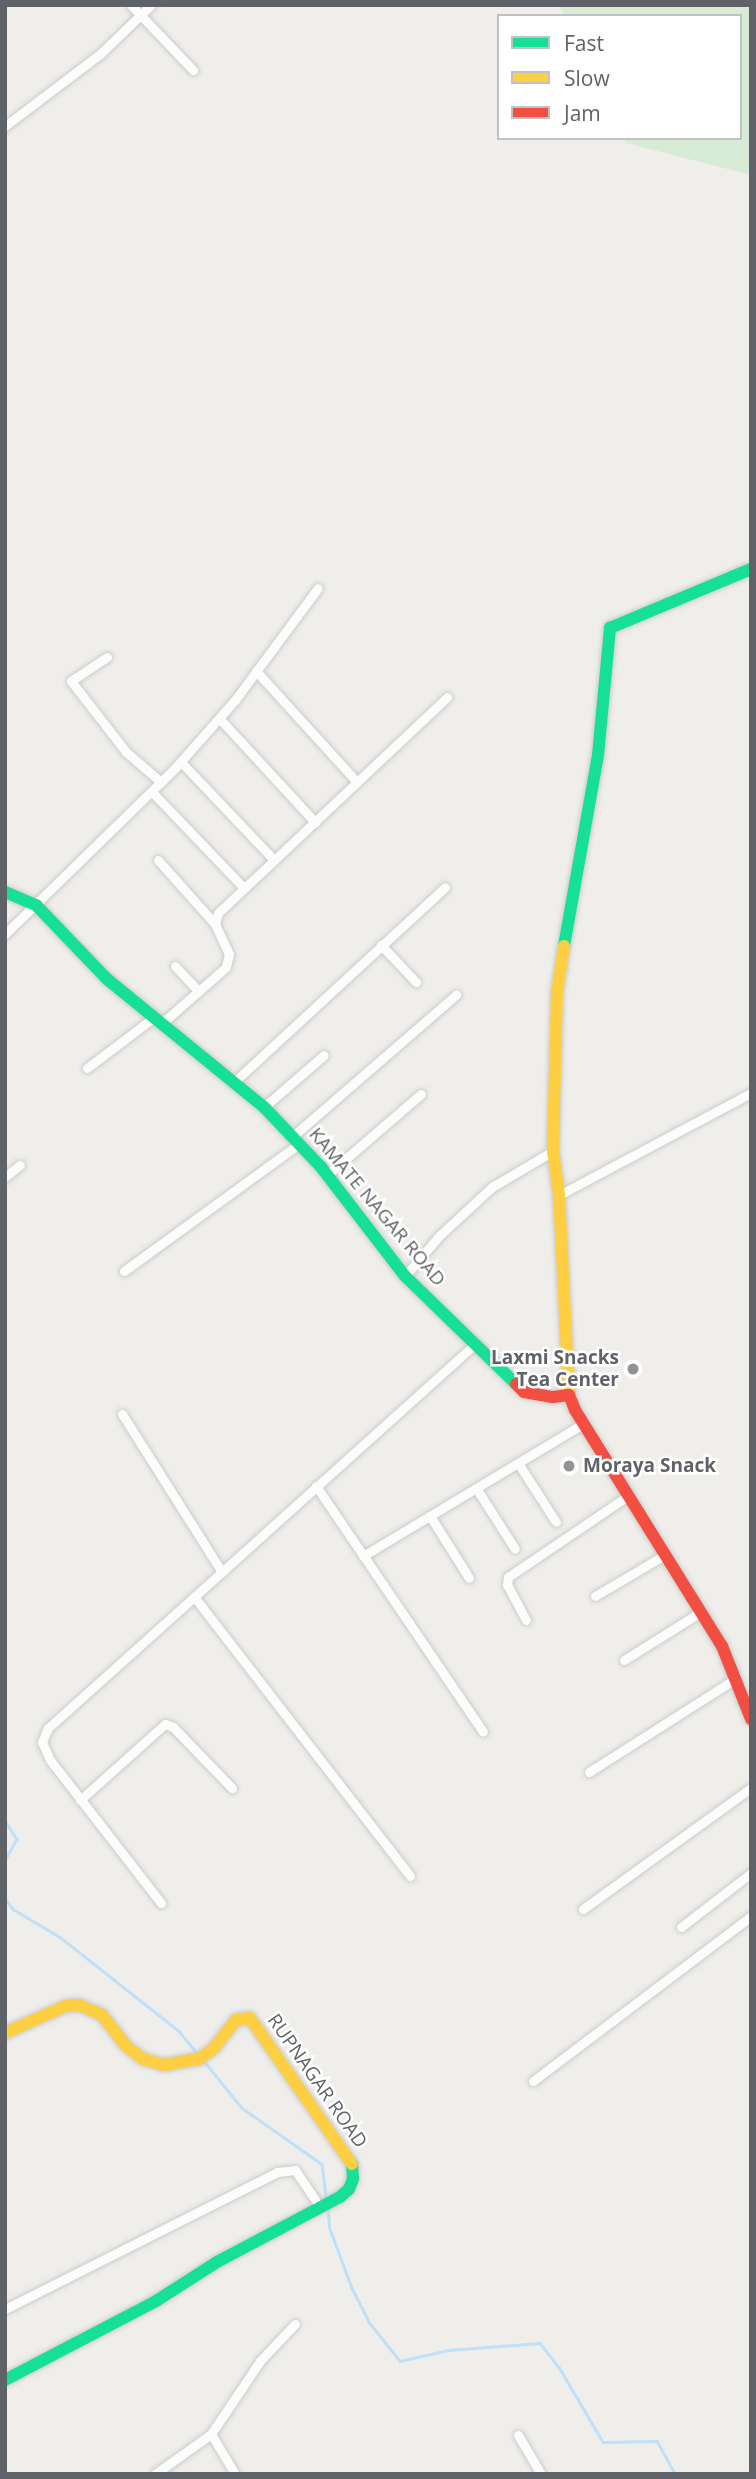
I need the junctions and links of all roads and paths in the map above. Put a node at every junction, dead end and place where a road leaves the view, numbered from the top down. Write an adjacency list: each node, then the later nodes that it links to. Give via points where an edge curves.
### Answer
1 (131, 5): 3 (street)
2 (151, 5): 3 (street)
3 (141, 15): 4 (street); 5 (street, via 100,54)
4 (193, 70)
5 (5, 126)
6 (751, 569): 38 (street, via 610,628 598,755 557,993)
7 (318, 588): 9 (street)
8 (107, 657): 13 (street, via 71,681 126,752)
9 (256, 671): 11 (street); 14 (street)
10 (447, 697): 14 (street)
11 (219, 718): 12 (street); 16 (street)
12 (181, 762): 13 (street); 18 (street)
13 (161, 782): 15 (street)
14 (358, 782): 16 (street)
15 (152, 792): 20 (street); 22 (street)
16 (315, 821): 18 (street)
17 (158, 860): 23 (street)
18 (274, 860): 20 (street)
19 (445, 887): 25 (street)
20 (244, 888): 23 (street, via 218,913)
21 (5, 892): 22 (street, KAMATE NAGAR ROAD)
22 (36, 905): 24 (street); 30 (street, KAMATE NAGAR ROAD, via 107,979)
23 (215, 924): 28 (street, via 229,954 228,963)
24 (5, 934)
25 (382, 945): 27 (street); 33 (street)
26 (175, 966): 28 (street)
27 (416, 982)
28 (198, 991): 30 (street)
29 (456, 995): 37 (street)
30 (157, 1021): 32 (street); 33 (street, KAMATE NAGAR ROAD)
31 (324, 1055): 36 (street)
32 (87, 1068)
33 (234, 1082): 36 (street, KAMATE NAGAR ROAD)
34 (751, 1093): 42 (street)
35 (421, 1094): 40 (street)
36 (264, 1107): 37 (street, KAMATE NAGAR ROAD)
37 (296, 1140): 40 (street, KAMATE NAGAR ROAD); 43 (street)
38 (553, 1151): 42 (street); 44 (street, via 492,1187 439,1236)
39 (20, 1166): 41 (street)
40 (327, 1175): 44 (street, KAMATE NAGAR ROAD)
41 (5, 1177)
42 (559, 1195): 46 (street)
43 (124, 1270)
44 (405, 1276): 45 (street, KAMATE NAGAR ROAD)
45 (474, 1345): 46 (street, KAMATE NAGAR ROAD, via 524,1392); 50 (street)
46 (569, 1395): 48 (street)
47 (122, 1414): 58 (street)
48 (584, 1423): 49 (street); 52 (street)
49 (518, 1463): 51 (street); 54 (street)
50 (316, 1486): 57 (street); 58 (street)
51 (476, 1488): 53 (street); 55 (street)
52 (629, 1495): 56 (street); 63 (street, via 508,1577)
53 (430, 1516): 57 (street); 59 (street)
54 (556, 1522)
55 (515, 1549)
56 (666, 1554): 61 (street); 62 (street)
57 (363, 1556): 67 (street)
58 (222, 1572): 60 (street)
59 (469, 1577)
60 (194, 1597): 71 (street, via 44,1734 45,1751); 73 (street)
61 (595, 1597)
62 (702, 1611): 64 (street); 65 (street)
63 (526, 1620)
64 (624, 1660)
65 (735, 1679): 66 (street); 68 (street)
66 (751, 1719)
67 (483, 1732)
68 (589, 1772)
69 (232, 1788): 71 (street, via 165,1724)
70 (751, 1788): 75 (street)
71 (80, 1800): 74 (street)
72 (751, 1873): 77 (street)
73 (410, 1876)
74 (161, 1903)
75 (583, 1909)
76 (751, 1916): 79 (street)
77 (681, 1927)
78 (5, 2033): 80 (street, RUPNAGAR ROAD, via 66,2006 79,2005 102,2015 126,2046 143,2059 164,2065 202,2056 236,2020 250,2018 353,2167 349,2189 333,2201)
79 (533, 2081)
80 (318, 2204): 81 (street, via 295,2171 277,2172); 83 (street, RUPNAGAR ROAD, via 156,2301)
81 (5, 2309)
82 (295, 2324): 84 (street, via 260,2361)
83 (5, 2380)
84 (211, 2434): 86 (street); 87 (street)
85 (518, 2435): 88 (street)
86 (155, 2474)
87 (235, 2474)
88 (541, 2474)

